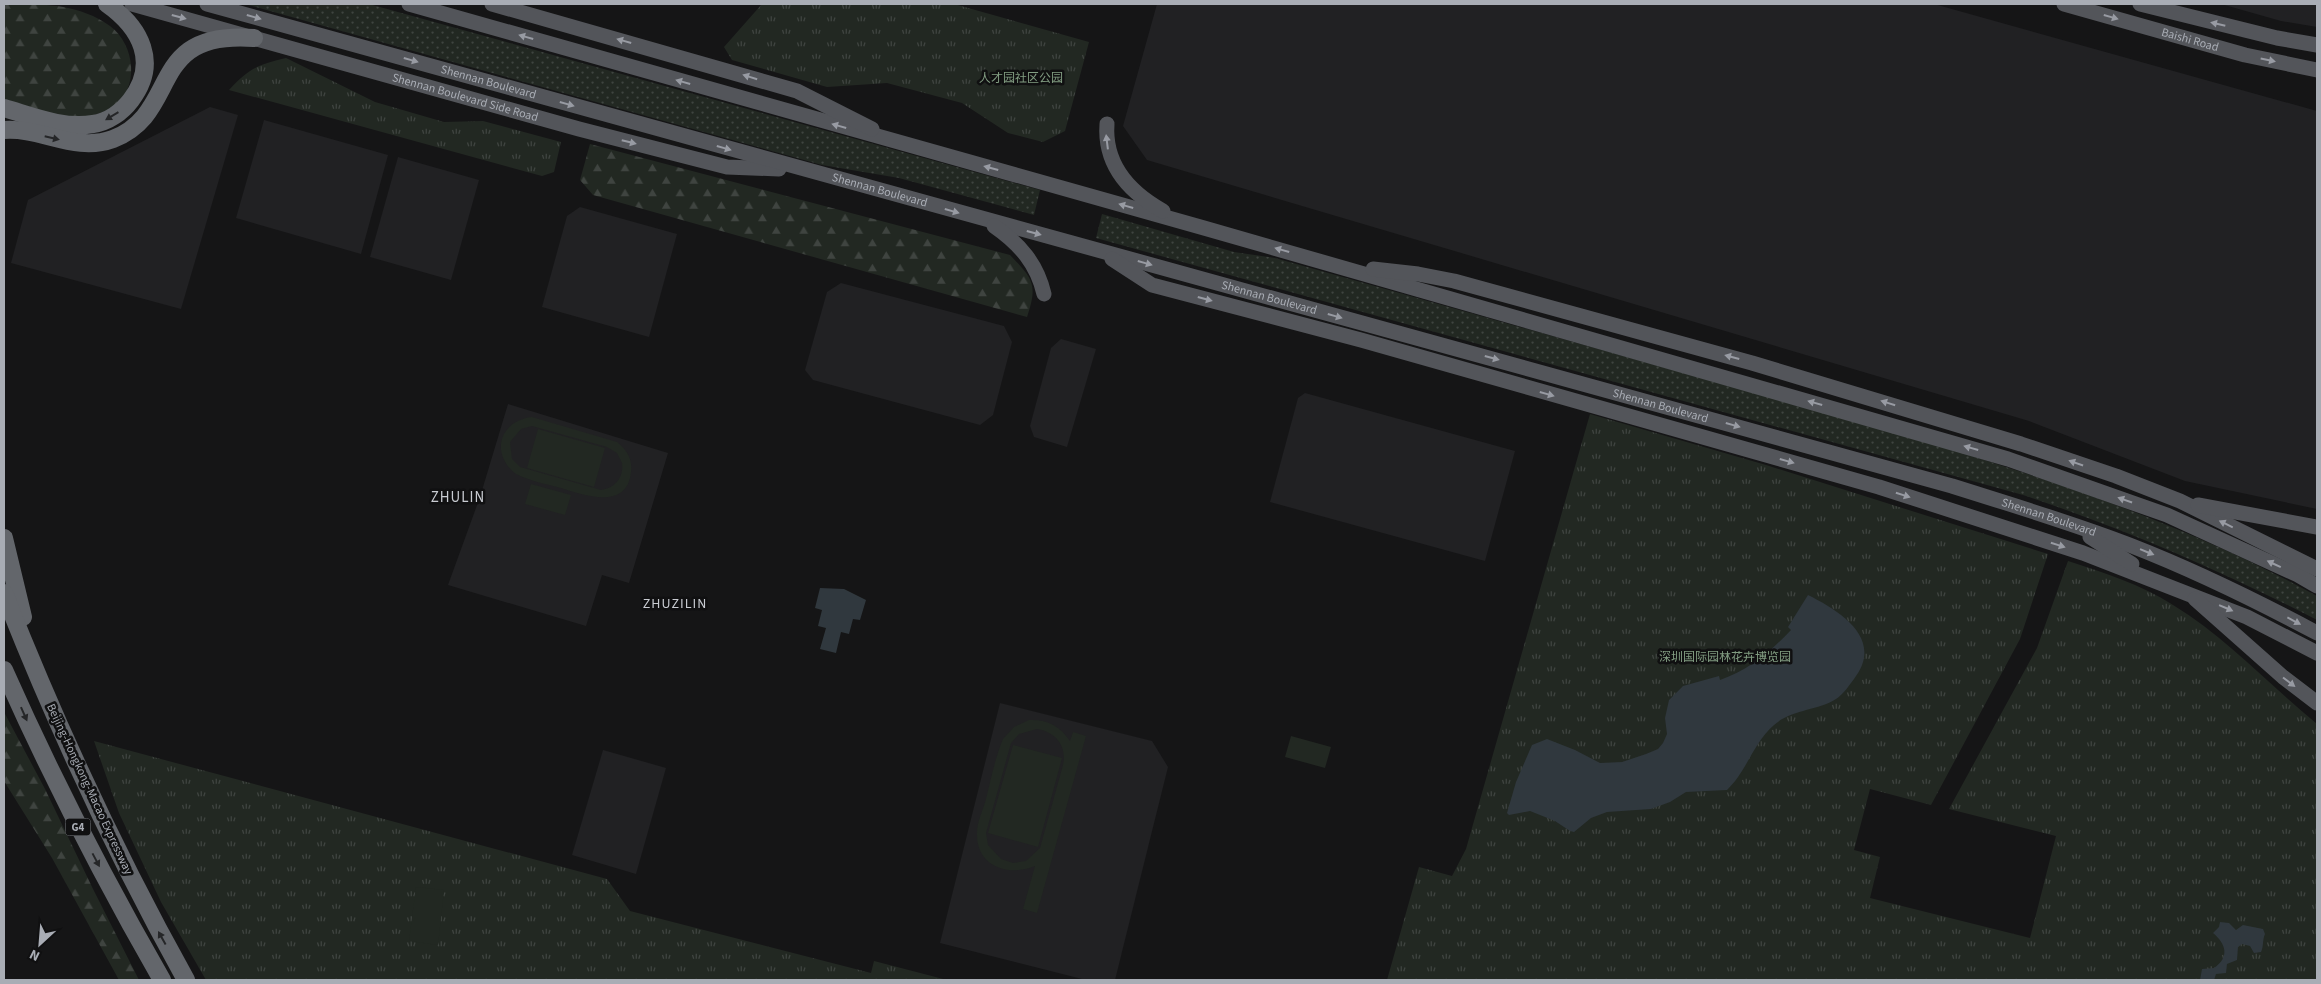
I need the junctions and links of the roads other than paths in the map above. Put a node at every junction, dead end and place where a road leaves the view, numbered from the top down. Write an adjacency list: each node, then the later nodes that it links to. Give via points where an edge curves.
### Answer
1 (107, 4): 11 (highway, one-way to 11, via 126,19 140,38 145,60 142,81 127,105 107,120 94,124 67,124)
2 (132, 4): 8 (main road, Shennan Boulevard Side Road, one-way to 8)
3 (207, 4): 15 (main road, Shennan Boulevard, one-way to 15)
4 (409, 4): 14 (main road, one-way to 4)
5 (492, 4): 14 (main road, one-way to 5, via 797,91)
6 (2064, 4): 10 (main road, Baishi Road, one-way to 10, via 2237,52)
7 (2140, 4): 9 (main road, Baishi Road, one-way to 7)
8 (254, 38): 13 (highway, one-way to 8, via 76,143 100,143 114,138 135,125 149,110 177,61 200,44 226,36); 15 (main road, Shennan Boulevard Side Road, one-way to 15, via 727,167)
9 (2317, 45)
10 (2317, 70)
11 (4, 108)
12 (1107, 124): 17 (main road, one-way to 12, via 1157,207 1126,183 1110,158)
13 (4, 130)
14 (903, 144): 17 (main road, one-way to 14)
15 (804, 170): 16 (main road, Shennan Boulevard, one-way to 16)
16 (987, 221): 18 (main road, Shennan Boulevard, one-way to 18); 20 (main road, via 1015,242 1032,261)
17 (1204, 228): 19 (main road, one-way to 17)
18 (1098, 250): 21 (main road, Shennan Boulevard, one-way to 21); 22 (main road, one-way to 22, via 1152,285)
19 (1329, 264): 23 (main road, one-way to 19); 24 (main road, one-way to 19, via 1752,363 1454,281)
20 (1044, 294)
21 (1380, 329): 22 (main road); 26 (main road, Shennan Boulevard, one-way to 26)
22 (1466, 370): 25 (main road, one-way to 25)
23 (1848, 413): 24 (main road); 33 (main road, one-way to 23, via 2167,515 2008,459)
24 (1961, 425): 27 (main road, one-way to 24, via 2116,476)
25 (1823, 471): 26 (main road); 32 (main road, one-way to 32, via 2083,552)
26 (1952, 486): 28 (main road, Shennan Boulevard)
27 (2180, 501): 29 (main road); 31 (main road, one-way to 27)
28 (2061, 520): 32 (main road); 36 (main road, Shennan Boulevard, one-way to 36, via 2173,562)
29 (2317, 527)
30 (4, 538): 39 (highway)
31 (2317, 568)
32 (2156, 580): 34 (main road)
33 (2317, 586)
34 (2187, 592): 37 (main road, one-way to 37, via 2247,617); 40 (main road, one-way to 40)
35 (4, 593): 39 (highway, Beijing-Hongkong-Macao Expressway / G4)
36 (2317, 633)
37 (2317, 653)
38 (4, 670): 41 (highway, Beijing-Hongkong-Macao Expressway / G4, one-way to 41, via 53,779)
39 (47, 697): 42 (highway, Beijing-Hongkong-Macao Expressway / G4, one-way to 39, via 148,911)
40 (2317, 703)
41 (162, 980)
42 (186, 980)

